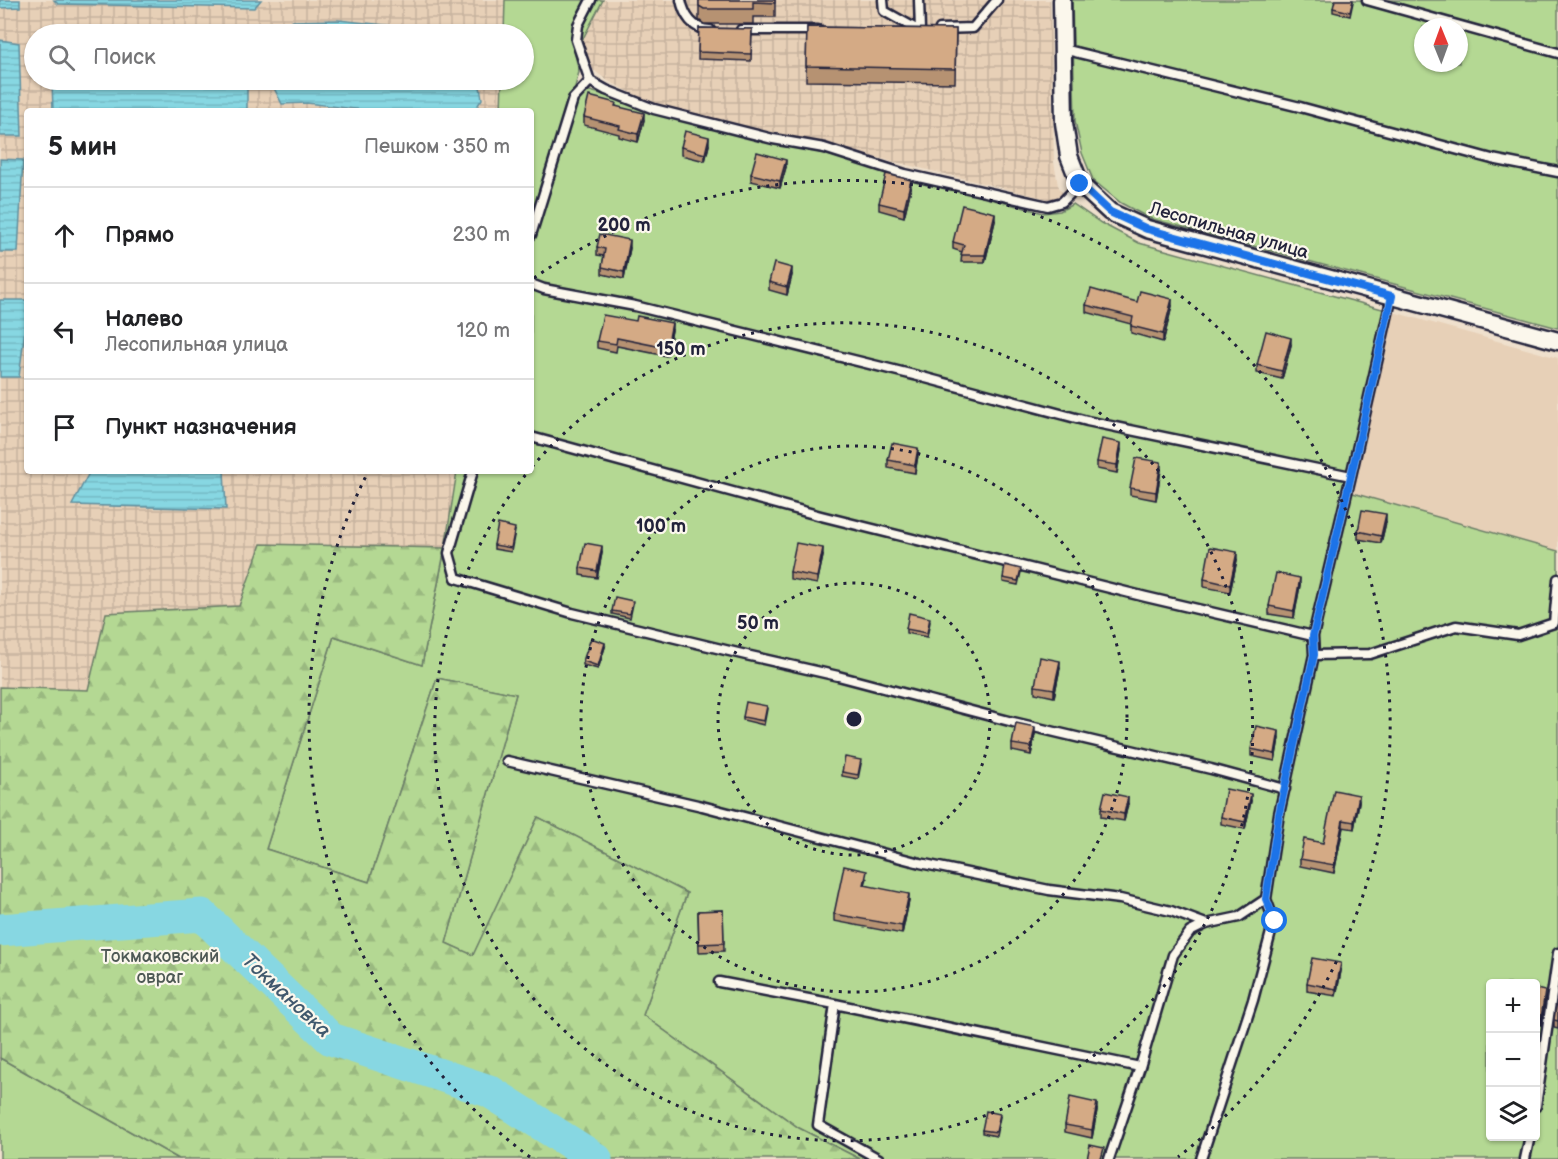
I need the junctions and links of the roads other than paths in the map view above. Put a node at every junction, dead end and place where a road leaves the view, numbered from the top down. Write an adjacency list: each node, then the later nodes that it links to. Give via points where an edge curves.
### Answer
1 (591, 0): 15 (lane, via 578,25 576,40)
2 (681, 0): 8 (lane, via 690,22 702,30)
3 (883, 0): 12 (lane, via 884,11)
4 (919, 0): 12 (lane)
5 (997, 0): 12 (lane, via 973,28)
6 (1062, 0): 13 (street, Лесопильная улица)
7 (1368, 0): 14 (lane)
8 (725, 30)
9 (736, 30): 10 (lane)
10 (828, 30)
11 (897, 30): 12 (lane)
12 (920, 30)
13 (1062, 49): 16 (lane, via 1492,159); 17 (street, Лесопильная улица, via 1064,123 1069,156)
14 (1558, 53)
15 (590, 81): 17 (lane, via 654,109 824,148 905,174 1048,206 1062,202); 18 (lane, via 573,99)
16 (1558, 172)
17 (1080, 184): 20 (street, Лесопильная улица, via 1110,212 1147,229)
18 (534, 225)
19 (534, 285): 24 (lane, via 635,306 1087,421)
20 (1392, 296): 21 (street, Лесопильная улица); 24 (lane)
21 (1558, 341)
22 (534, 438): 26 (lane, via 821,516)
23 (472, 474): 29 (lane, via 449,553 456,578 572,613)
24 (1351, 476): 26 (lane)
25 (1558, 579): 27 (lane, via 1554,623 1518,635 1456,626 1370,654)
26 (1313, 636): 27 (lane)
27 (1314, 655): 29 (lane)
28 (507, 761): 31 (lane, via 920,863 1049,890 1120,899)
29 (1286, 789): 30 (lane)
30 (1266, 899): 31 (lane, via 1239,917); 40 (lane, via 1275,921)
31 (1206, 924): 35 (lane, via 1190,932 1173,955)
32 (1558, 953): 36 (lane)
33 (719, 982): 34 (lane)
34 (835, 1004): 35 (lane); 38 (lane, via 818,1125)
35 (1140, 1067): 39 (lane)
36 (1539, 1087)
37 (1529, 1141): 41 (lane)
38 (879, 1159)
39 (1109, 1159)
40 (1200, 1159)
41 (1525, 1159)

